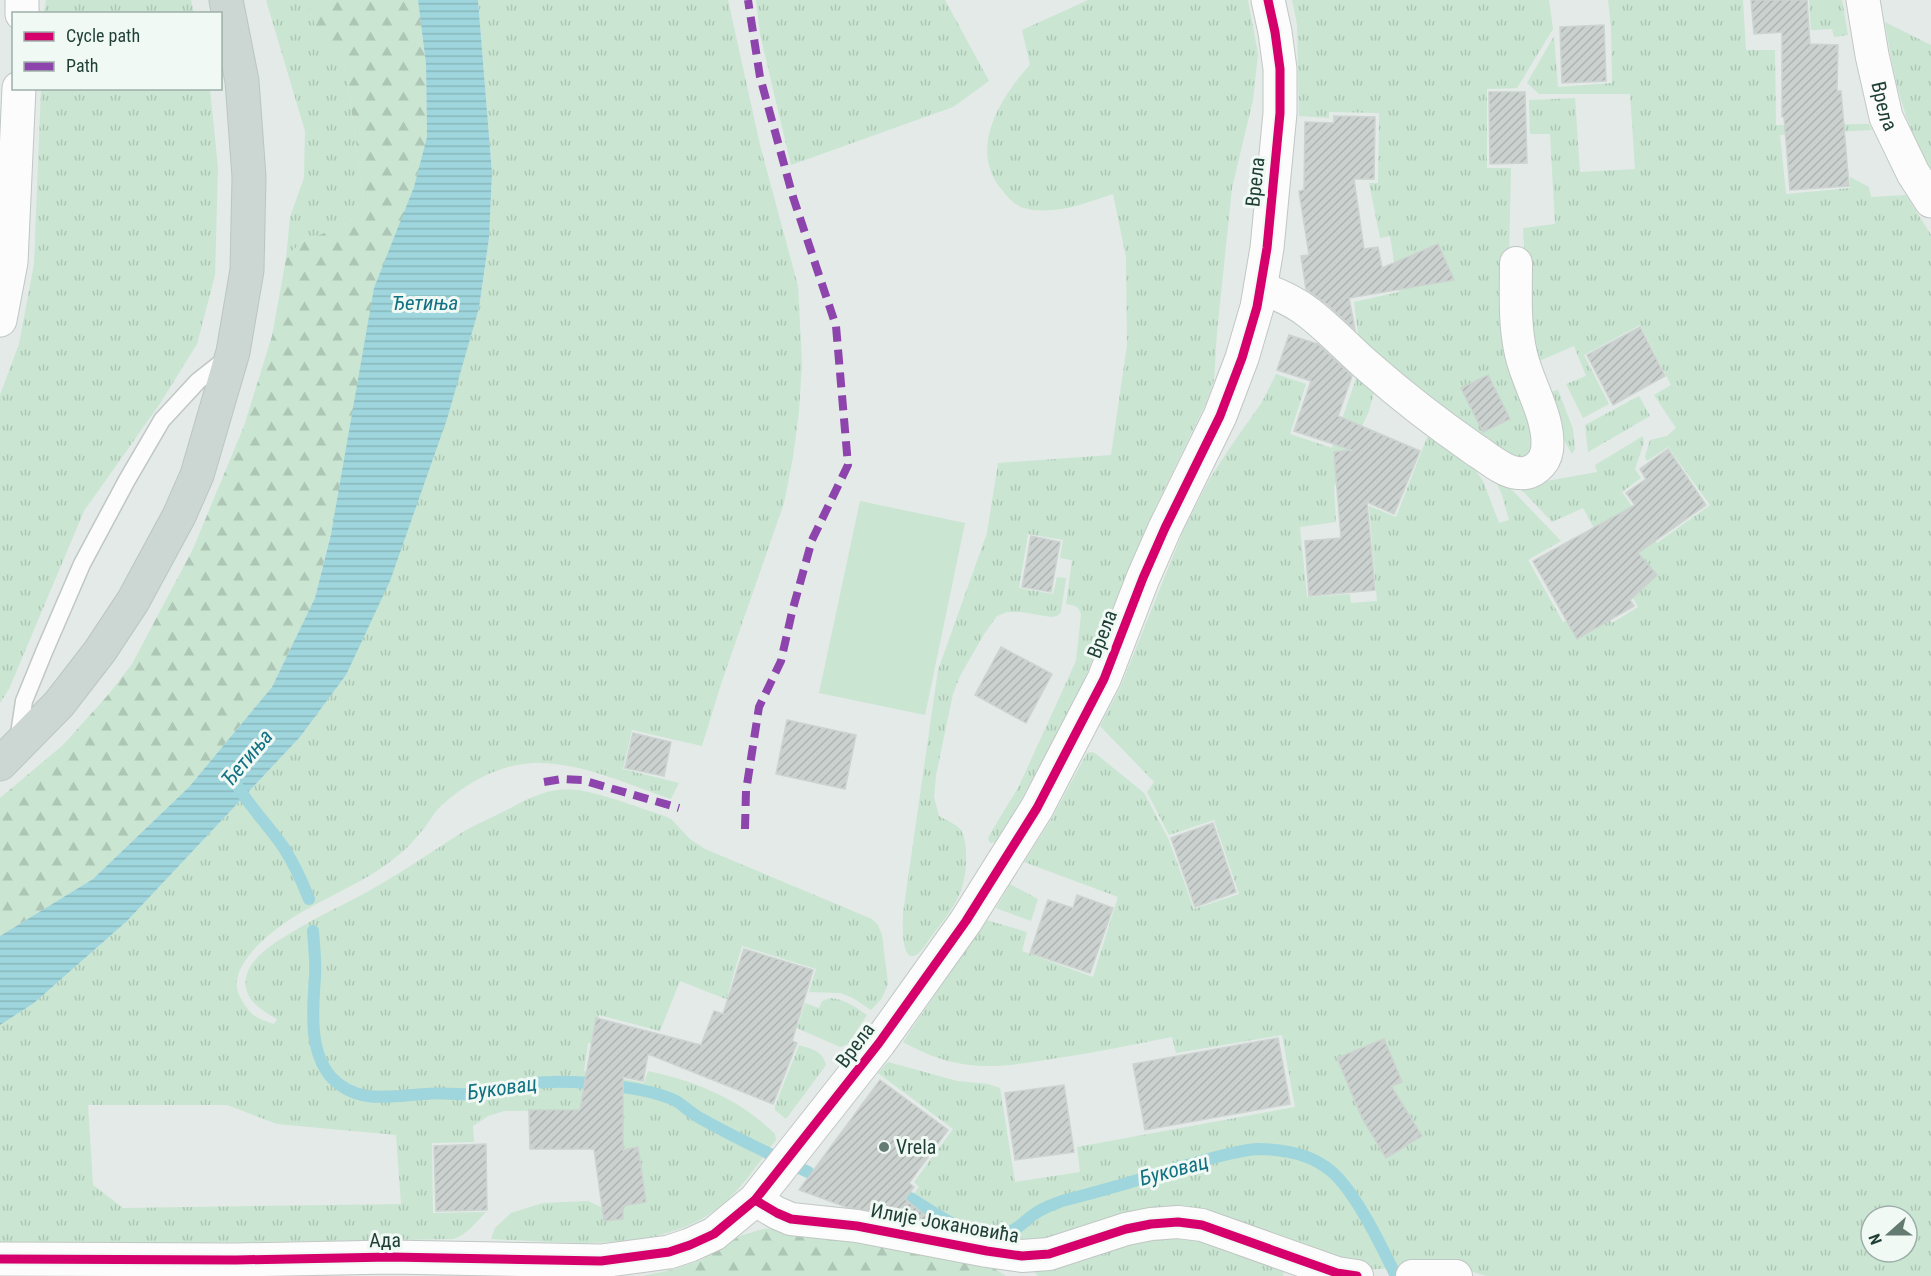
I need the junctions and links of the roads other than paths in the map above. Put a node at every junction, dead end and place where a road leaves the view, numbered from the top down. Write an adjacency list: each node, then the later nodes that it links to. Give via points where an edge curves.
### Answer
1 (226, 0): 9 (main road, via 242,81 249,177 247,270)
2 (1268, 0): 7 (street, Врела, via 1280,69 1280,113)
3 (1863, 0): 5 (street, Врела, via 1886,117)
4 (19, 90): 8 (street, via 11,262)
5 (1931, 201)
6 (1516, 263): 7 (street, via 1520,352 1547,439 1547,452 1540,466 1525,473 1509,471 1431,419 1310,314 1292,301)
7 (1260, 288): 11 (street, Врела, via 1242,358 1220,416 1148,568 1104,679 1037,808 920,987)
8 (0, 320)
9 (233, 352): 10 (main road, via 197,475 133,601 58,704); 10 (lane, via 198,381 162,420 122,491 82,564 44,652)
10 (8, 756)
11 (762, 1192): 12 (street, Ада, via 714,1234 690,1245 669,1252 601,1261 411,1257); 13 (street, Илије Јокановића, via 777,1213 791,1219 857,1226 1022,1256 1049,1254 1151,1224 1202,1225)
12 (0, 1259)
13 (1344, 1275)
14 (1413, 1276): 15 (street)
15 (1456, 1276)

